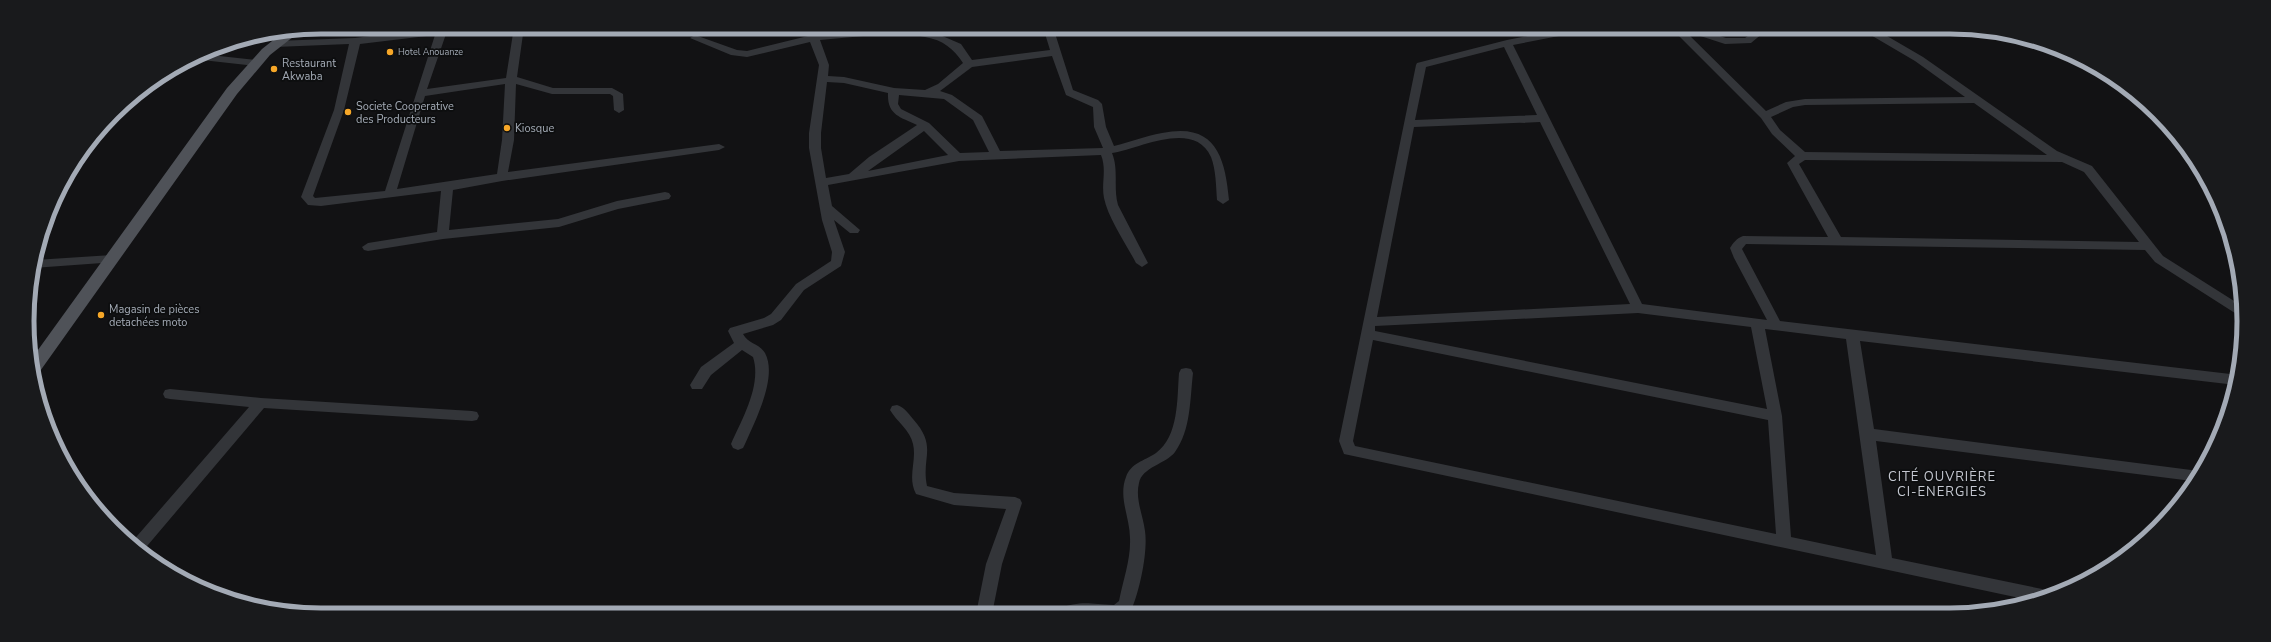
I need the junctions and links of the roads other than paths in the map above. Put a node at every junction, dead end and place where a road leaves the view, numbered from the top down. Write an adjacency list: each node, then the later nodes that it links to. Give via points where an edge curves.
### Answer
1 (414, 34): 16 (street)
2 (442, 34): 26 (street)
3 (518, 34): 24 (street)
4 (813, 34): 15 (street)
5 (862, 34): 15 (street)
6 (929, 34): 22 (street, via 957,46)
7 (1050, 34): 19 (street)
8 (1554, 34): 17 (street)
9 (1682, 34): 30 (street)
10 (1701, 34): 11 (street, via 1725,41 1747,41)
11 (1755, 34)
12 (1876, 34): 28 (street, via 1919,59)
13 (286, 36): 18 (main road)
14 (695, 38): 15 (street, via 726,50 747,54)
15 (814, 38): 23 (street, via 824,64)
16 (355, 42): 18 (street); 44 (street, via 339,110 307,197 312,202 321,202)
17 (1507, 43): 31 (street); 32 (street, via 1421,65)
18 (275, 44): 21 (main road)
19 (1055, 52): 22 (street); 35 (street, via 1070,93 1098,106 1100,127)
20 (206, 58): 21 (street)
21 (256, 64): 53 (main road, via 211,119)
22 (969, 64): 27 (street, via 948,82)
23 (823, 79): 25 (street, via 854,81); 42 (street, via 816,112 815,134 815,148)
24 (511, 80): 26 (street); 29 (street, via 552,91 612,92 620,98); 40 (street, via 508,140)
25 (894, 91): 27 (street); 33 (street, via 894,108 904,117)
26 (420, 93): 44 (street)
27 (927, 93): 36 (street, via 948,97 975,115)
28 (1977, 100): 30 (street, via 1805,102 1790,104); 39 (street, via 2053,154)
29 (619, 110)
30 (1765, 116): 37 (street, via 1776,132)
31 (1544, 118): 32 (street); 56 (street)
32 (1408, 124): 60 (street)
33 (925, 125): 38 (street); 41 (street, via 873,160)
34 (719, 148): 40 (street)
35 (1108, 150): 36 (street); 46 (street, via 1163,136 1188,136 1199,139 1209,145 1216,154); 54 (street, via 1113,171 1108,195)
36 (996, 154): 38 (street)
37 (1802, 156): 39 (street); 50 (street, via 1793,163)
38 (957, 157): 41 (street)
39 (2066, 160): 51 (street, via 2088,169)
40 (502, 177): 43 (street)
41 (851, 179): 42 (street)
42 (822, 182): 47 (street)
43 (447, 187): 44 (street); 49 (street)
44 (390, 192)
45 (665, 196): 49 (street, via 618,205 559,223)
46 (1223, 200)
47 (828, 210): 48 (street); 62 (street, via 828,221 838,250 837,263 800,288 776,317 768,322 735,331)
48 (854, 230)
49 (443, 235): 52 (street)
50 (1836, 240): 51 (street); 59 (street, via 1743,240 1736,248)
51 (2147, 246): 57 (street, via 2159,259)
52 (368, 247)
53 (112, 259): 55 (street); 63 (main road)
54 (1142, 263)
55 (40, 264)
56 (1638, 308): 58 (street); 60 (street)
57 (2236, 308)
58 (1757, 323): 59 (street); 71 (street)
59 (1776, 325): 61 (street)
60 (1368, 328): 71 (street); 75 (street, via 1346,441 1349,450)
61 (1852, 335): 65 (street); 72 (street)
62 (741, 344): 66 (street, via 706,371); 73 (street, via 758,354 763,372)
63 (37, 363)
64 (1186, 373): 80 (street, via 1180,423 1170,449 1140,468 1133,477 1131,499 1138,537 1126,603)
65 (2231, 379)
66 (697, 385)
67 (170, 394): 68 (street)
68 (261, 403): 70 (street); 76 (street)
69 (897, 410): 79 (street, via 914,428 920,440 922,453 917,480 921,490 928,494 962,499 1015,503 994,564)
70 (472, 416)
71 (1775, 416): 75 (street)
72 (1868, 434): 74 (street); 77 (street)
73 (738, 444)
74 (2192, 475)
75 (1784, 540): 77 (street)
76 (140, 544)
77 (1885, 562): 78 (street)
78 (2036, 595)
79 (985, 608)
80 (1123, 608)

